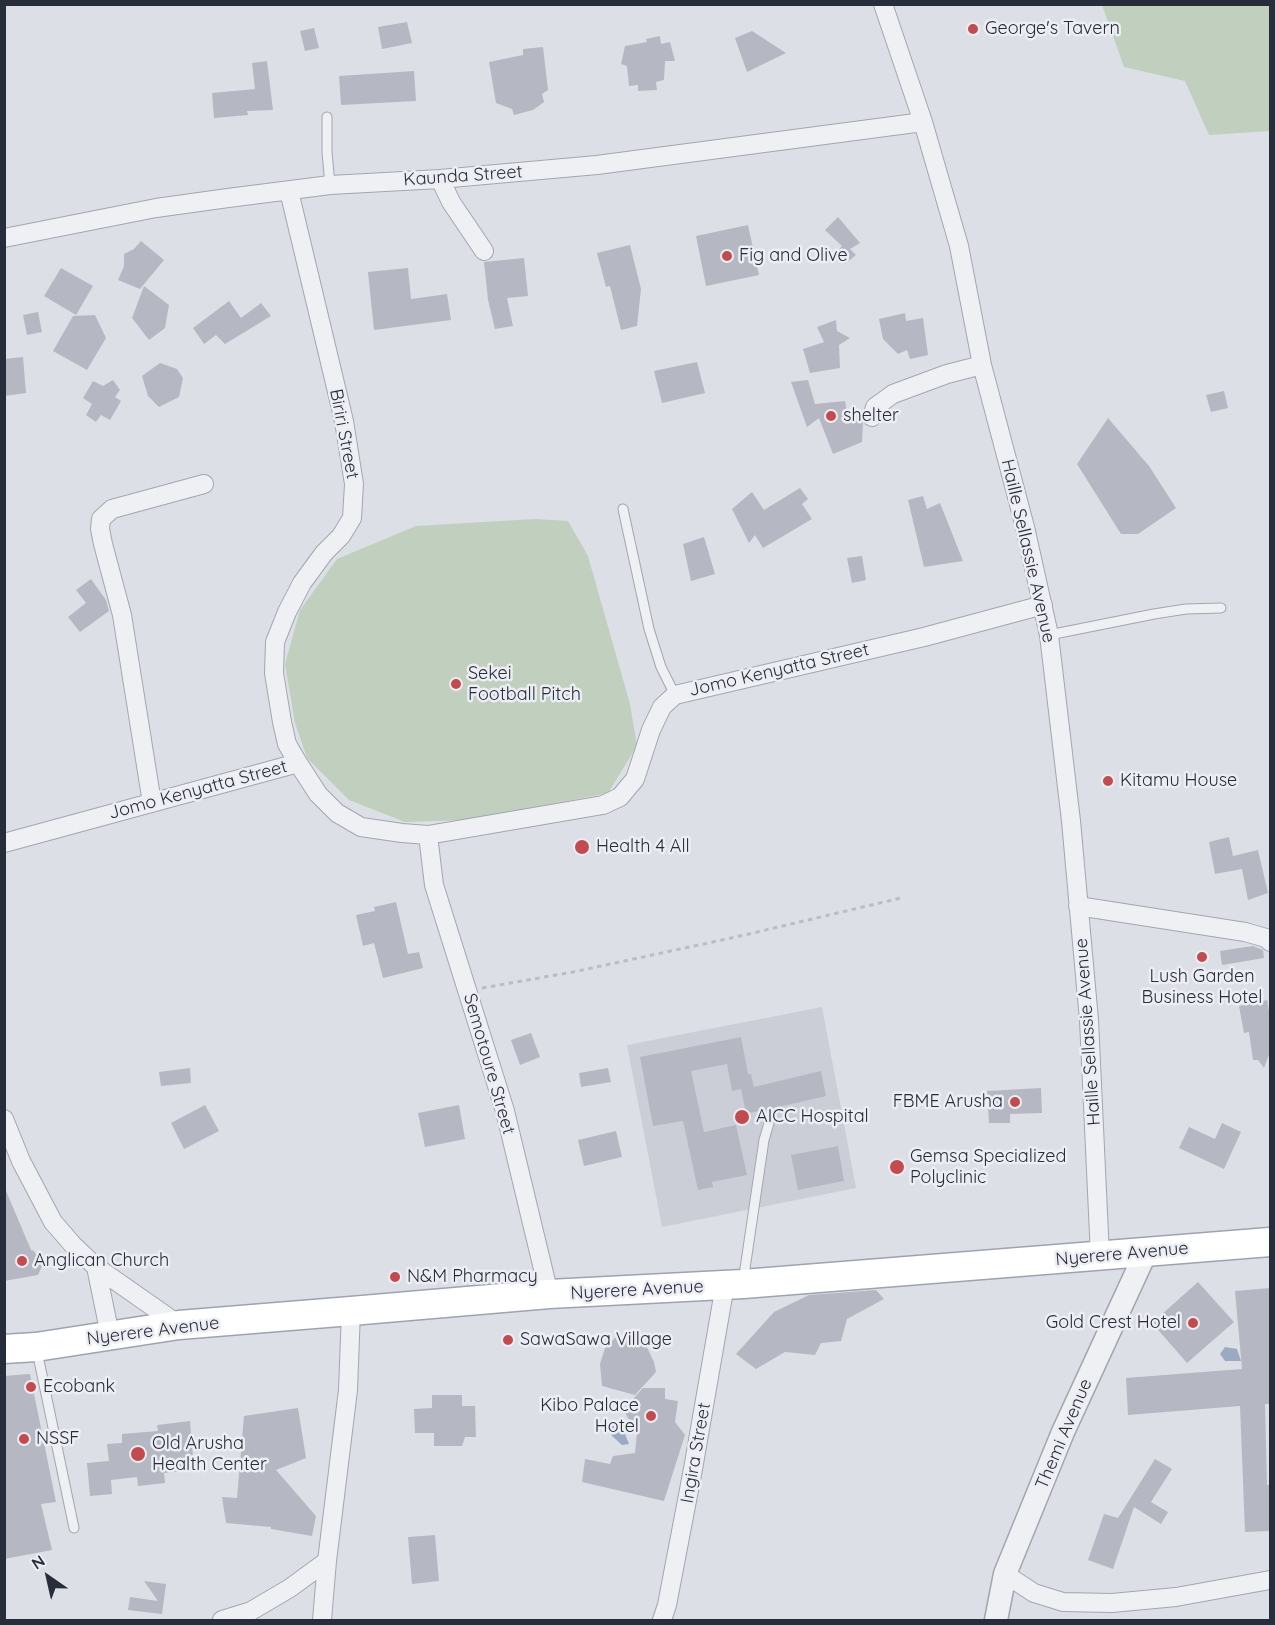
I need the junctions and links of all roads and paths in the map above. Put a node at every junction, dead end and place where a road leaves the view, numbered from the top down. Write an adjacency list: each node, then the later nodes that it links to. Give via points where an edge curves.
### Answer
1 (884, 4): 3 (street, Haille Sellassie Avenue)
2 (327, 117): 5 (lane)
3 (923, 122): 4 (street, Kaunda Street, via 597,165); 9 (street, Haille Sellassie Avenue, via 959,246)
4 (440, 179): 5 (street, Kaunda Street); 8 (street)
5 (330, 185): 6 (street, Kaunda Street)
6 (289, 190): 7 (street, Kaunda Street, via 156,208); 17 (street, Biriri Street, via 344,421 354,484 352,518 302,584 275,642 274,673 282,722 287,744)
7 (4, 238)
8 (484, 251)
9 (982, 365): 10 (street, via 893,394 875,407); 13 (street, Haille Sellassie Avenue)
10 (872, 417)
11 (204, 484): 18 (street, via 112,509 101,519 103,544 122,615)
12 (623, 509): 16 (lane, via 649,629 660,667)
13 (1043, 605): 15 (street, Haille Sellassie Avenue); 16 (street, Jomo Kenyatta Street)
14 (1221, 608): 15 (lane, via 1186,609)
15 (1049, 635): 22 (street, Haille Sellassie Avenue)
16 (675, 695): 19 (street, Jomo Kenyatta Street, via 662,707 635,779 620,797 603,805)
17 (298, 763): 18 (street, Jomo Kenyatta Street); 19 (street, Jomo Kenyatta Street, via 318,794 337,813 361,827)
18 (152, 803): 20 (street, Jomo Kenyatta Street)
19 (428, 835): 24 (street, Semotoure Street, via 434,885)
20 (4, 843)
21 (901, 898): 24 (path, via 736,937)
22 (1078, 906): 23 (street, via 1245,932); 29 (street, Haille Sellassie Avenue, via 1091,1048)
23 (1270, 942)
24 (468, 991): 32 (street, Semotoure Street, via 505,1111)
25 (4, 1119): 30 (street, via 53,1222)
26 (769, 1123): 31 (lane)
27 (1270, 1242): 28 (main road, Nyerere Avenue)
28 (1146, 1252): 29 (main road, Nyerere Avenue); 40 (street, Themi Avenue, via 1063,1432)
29 (1100, 1256): 31 (main road, Nyerere Avenue)
30 (96, 1267): 34 (street); 35 (street)
31 (734, 1285): 32 (main road, Nyerere Avenue); 44 (street, Ingira Street)
32 (549, 1294): 33 (main road, Nyerere Avenue)
33 (351, 1311): 34 (main road, Nyerere Avenue); 39 (street, via 348,1390)
34 (179, 1325): 35 (main road, Nyerere Avenue)
35 (110, 1335): 36 (main road, Nyerere Avenue)
36 (36, 1347): 37 (main road, Nyerere Avenue); 38 (lane)
37 (4, 1349)
38 (74, 1528)
39 (327, 1561): 42 (street, via 251,1611); 43 (street)
40 (1005, 1574): 41 (street, via 1034,1593 1063,1602 1176,1598); 45 (street, Themi Avenue)
41 (1270, 1580)
42 (222, 1620)
43 (322, 1620)
44 (663, 1620)
45 (996, 1620)

